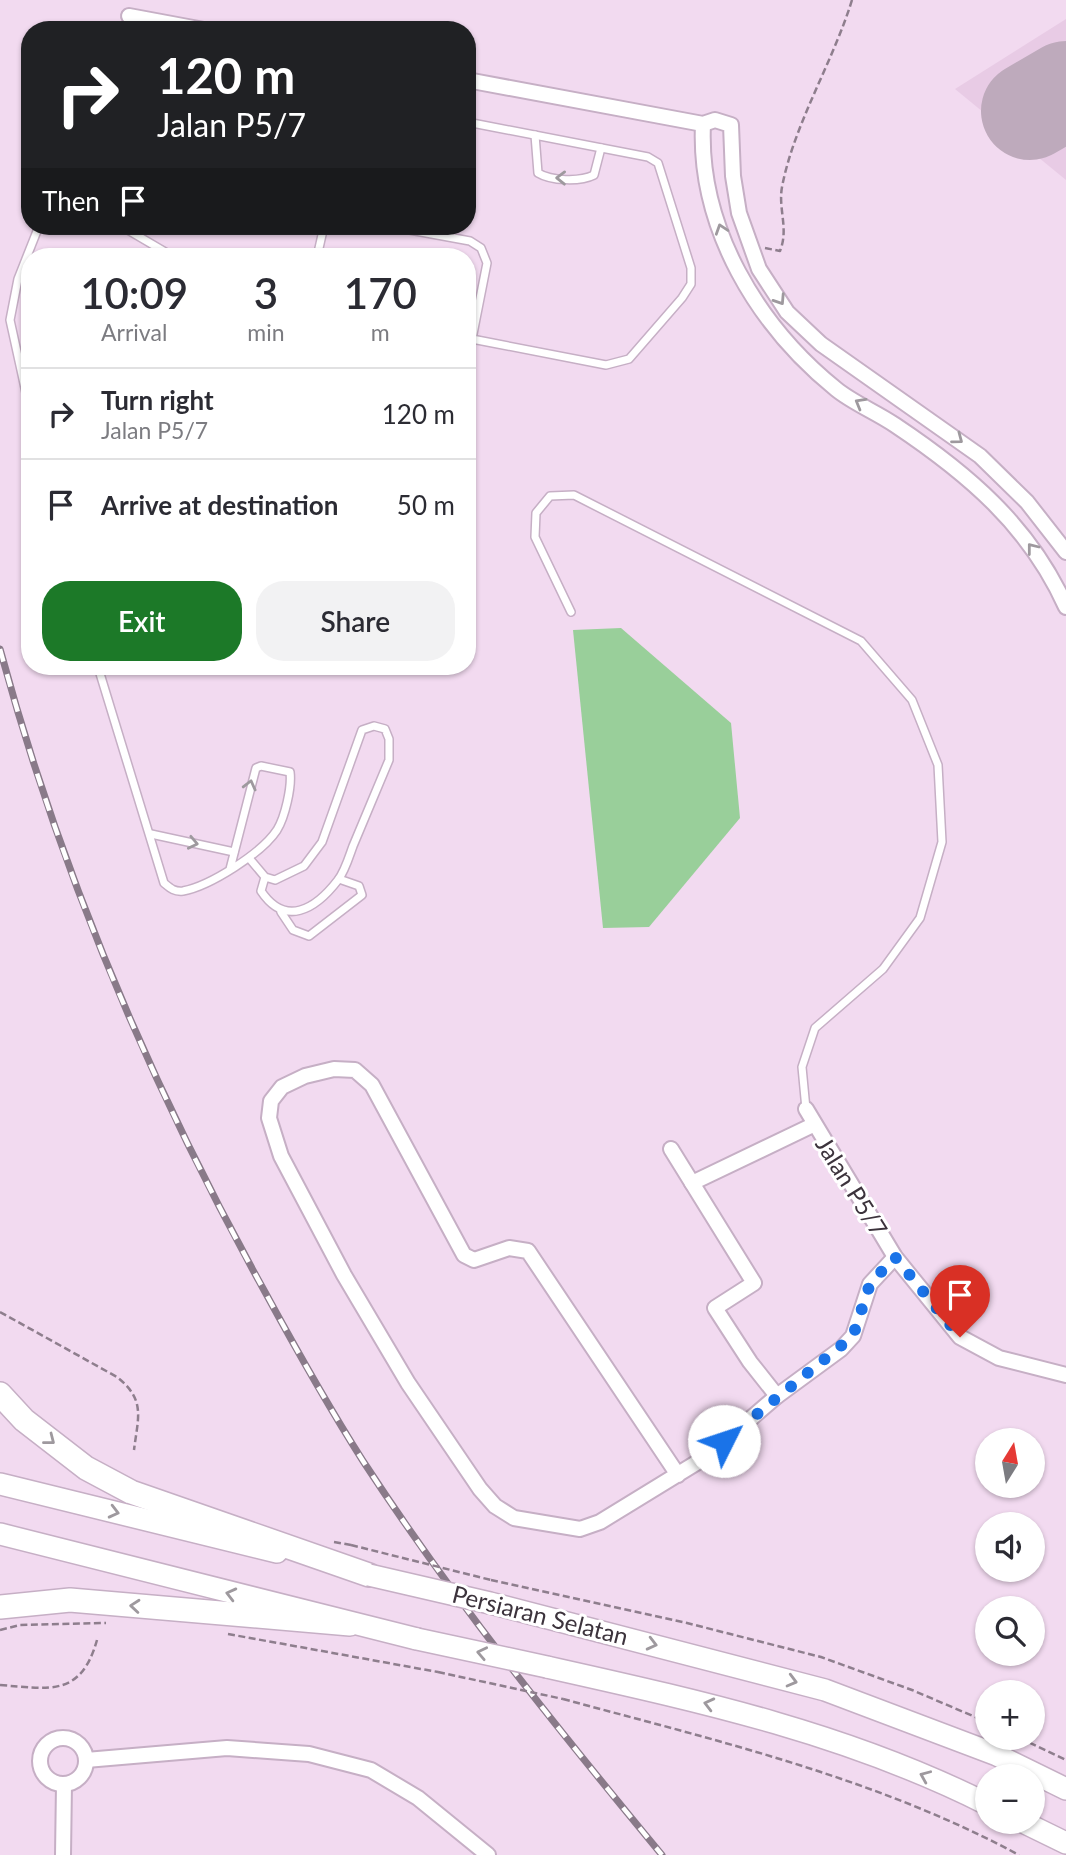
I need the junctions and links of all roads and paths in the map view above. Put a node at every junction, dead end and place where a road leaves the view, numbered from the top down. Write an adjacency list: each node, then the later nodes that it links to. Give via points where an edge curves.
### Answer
1 (852, 0): 11 (path, via 792,153 782,190 785,238 780,251)
2 (129, 16): 3 (street)
3 (156, 21)
4 (476, 82): 6 (street)
5 (476, 124): 7 (lane)
6 (703, 124): 11 (street, via 715,120 732,125 737,201); 18 (street, one-way to 6, via 1041,560 998,505 947,460 838,391 768,320 739,277 719,229 702,145)
7 (536, 135): 8 (lane); 8 (lane, one-way to 7, via 594,175 545,177 535,163)
8 (601, 148): 15 (lane, via 658,163 691,268 691,284 682,298 629,359 606,365)
9 (136, 235): 12 (lane)
10 (451, 235): 14 (lane, via 481,248 487,262)
11 (750, 245): 17 (street, one-way to 17, via 759,269 787,312 821,344 980,456 1027,502)
12 (158, 248)
13 (21, 272): 16 (lane, via 10,320)
14 (476, 319)
15 (476, 341)
16 (21, 370)
17 (1066, 552)
18 (1066, 607)
19 (571, 612): 28 (lane, via 535,537 536,513 550,496 574,495 861,641 912,700 938,765 942,842 919,918 883,970 815,1028 802,1067)
20 (101, 675): 21 (lane)
21 (151, 834): 22 (lane, one-way to 22); 24 (lane, via 164,883 173,891 184,891)
22 (234, 852): 23 (lane, one-way to 23, via 253,774 261,766 284,769 291,779 279,827); 24 (lane)
23 (250, 858): 24 (lane); 25 (lane)
24 (230, 869)
25 (265, 877): 26 (lane, via 275,880 304,866 322,842 362,730 374,726 385,729 389,760); 27 (lane, via 261,891 271,907)
26 (339, 879): 27 (lane, via 317,902 299,911); 27 (lane, via 359,886 362,895 309,936 293,930)
27 (281, 912)
28 (806, 1109): 29 (street, Jalan P5/7)
29 (813, 1125): 31 (street); 32 (street, Jalan P5/7)
30 (671, 1149): 31 (street)
31 (692, 1183): 36 (street, via 754,1283 715,1308)
32 (895, 1257): 34 (street, Jalan P5/7, via 960,1337 999,1358); 36 (street, via 870,1284 853,1336)
33 (0, 1312): 37 (path, via 134,1390 139,1408)
34 (1066, 1375)
35 (0, 1394): 42 (highway, one-way to 42, via 24,1420 86,1468 131,1492)
36 (777, 1396): 38 (street)
37 (134, 1450)
38 (678, 1475): 38 (street, via 600,1522 580,1529 514,1518 495,1506 408,1382 281,1156 269,1118 271,1101 282,1087 334,1069 355,1070 372,1085 464,1255 474,1261 509,1248 528,1251)
39 (0, 1484): 42 (main road, Persiaran Selatan, one-way to 42)
40 (0, 1534): 45 (main road, Persiaran Selatan, one-way to 40)
41 (326, 1540): 50 (path, bridge, via 821,1657)
42 (369, 1575): 55 (main road, Persiaran Selatan, one-way to 55, bridge, via 825,1690 984,1750)
43 (0, 1607): 45 (highway, one-way to 43, via 70,1600)
44 (109, 1623): 46 (path, via 20,1625)
45 (350, 1624): 56 (main road, Persiaran Selatan, one-way to 45, bridge, via 886,1759 791,1725)
46 (0, 1630)
47 (225, 1633): 61 (path, bridge, via 563,1699 783,1759 928,1810)
48 (97, 1640): 49 (path, via 83,1675 63,1687)
49 (0, 1685)
50 (975, 1717)
51 (1045, 1750): 53 (path)
52 (86, 1760): 54 (street, via 82,1773); 54 (street, via 80,1746 67,1739 46,1746 40,1760 44,1774); 60 (street, via 227,1748 309,1754 371,1770 418,1798)
53 (1066, 1760)
54 (64, 1784): 59 (street)
55 (1066, 1789)
56 (975, 1799)
57 (1045, 1833): 58 (main road)
58 (1066, 1843)
59 (63, 1855)
60 (488, 1855)
61 (1019, 1855)

